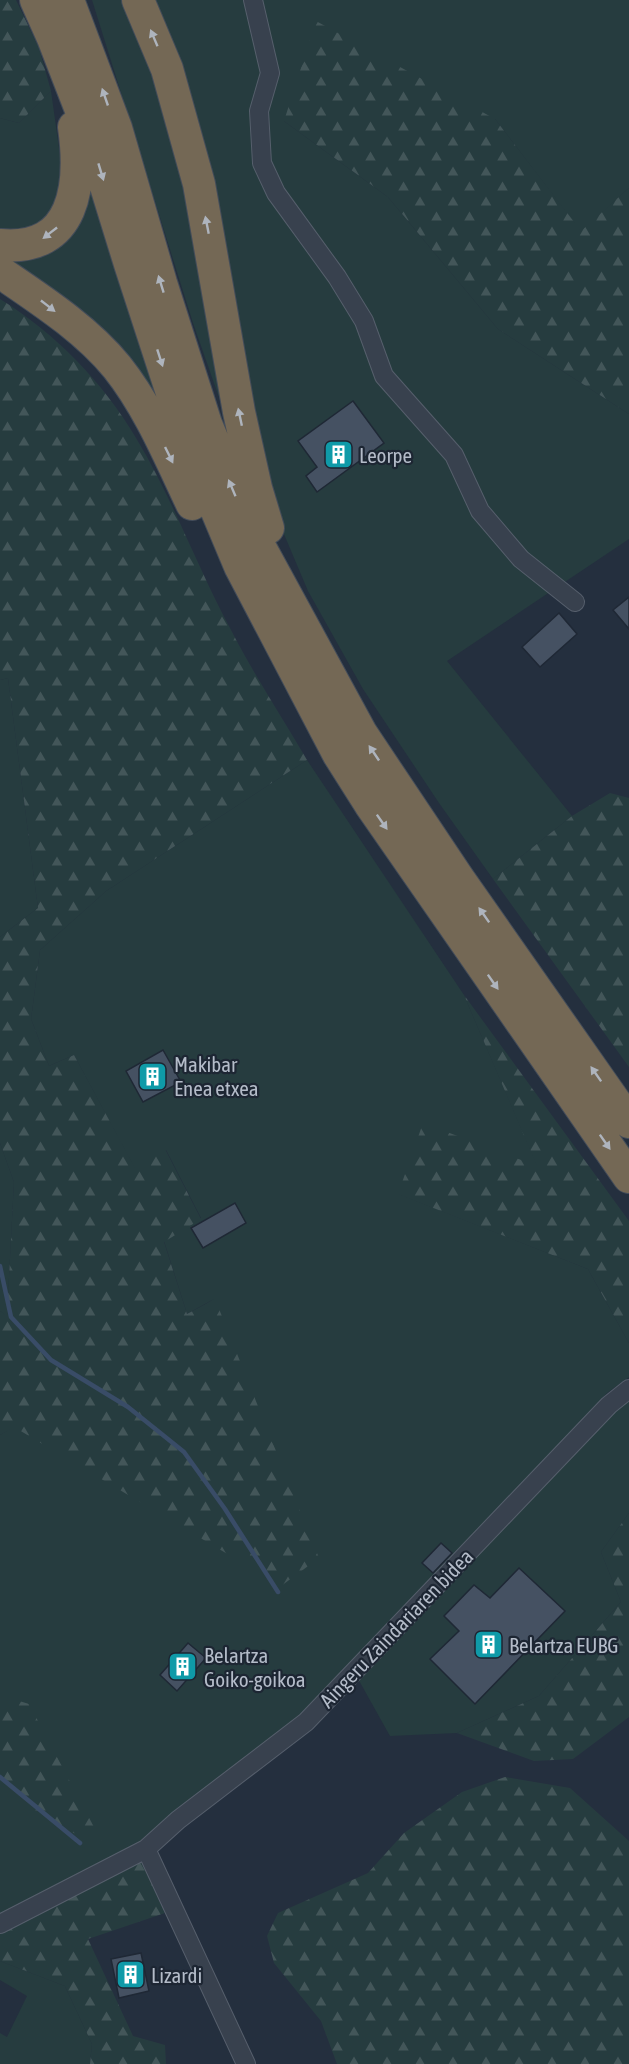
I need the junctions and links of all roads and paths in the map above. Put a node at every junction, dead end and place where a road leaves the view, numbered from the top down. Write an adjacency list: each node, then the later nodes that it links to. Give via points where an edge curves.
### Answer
1 (36, 0): 5 (highway)
2 (68, 0): 9 (highway, one-way to 2, via 250,531 206,424 116,128)
3 (138, 0): 9 (highway, one-way to 3, via 256,488 194,164 167,69)
4 (253, 0): 8 (street, via 270,73 259,111 262,163 276,193 364,321 384,376 454,456 480,511 522,559)
5 (69, 78): 6 (highway, one-way to 6, via 78,157 74,198 58,227 45,238 29,244); 10 (highway, one-way to 10, via 188,442 240,566)
6 (0, 245)
7 (0, 272): 10 (highway, one-way to 10, via 75,327 117,367 160,437 280,674)
8 (575, 602)
9 (296, 615): 11 (highway, one-way to 9, via 361,733)
10 (339, 755): 12 (highway, one-way to 12)
11 (629, 1122)
12 (629, 1177)
13 (629, 1389): 14 (street, Aingeru Zaindariaren bidea, via 609,1405 306,1722)
14 (146, 1849): 15 (street, Aingeru Zaindariaren bidea); 16 (street)
15 (0, 1924)
16 (246, 2064)

